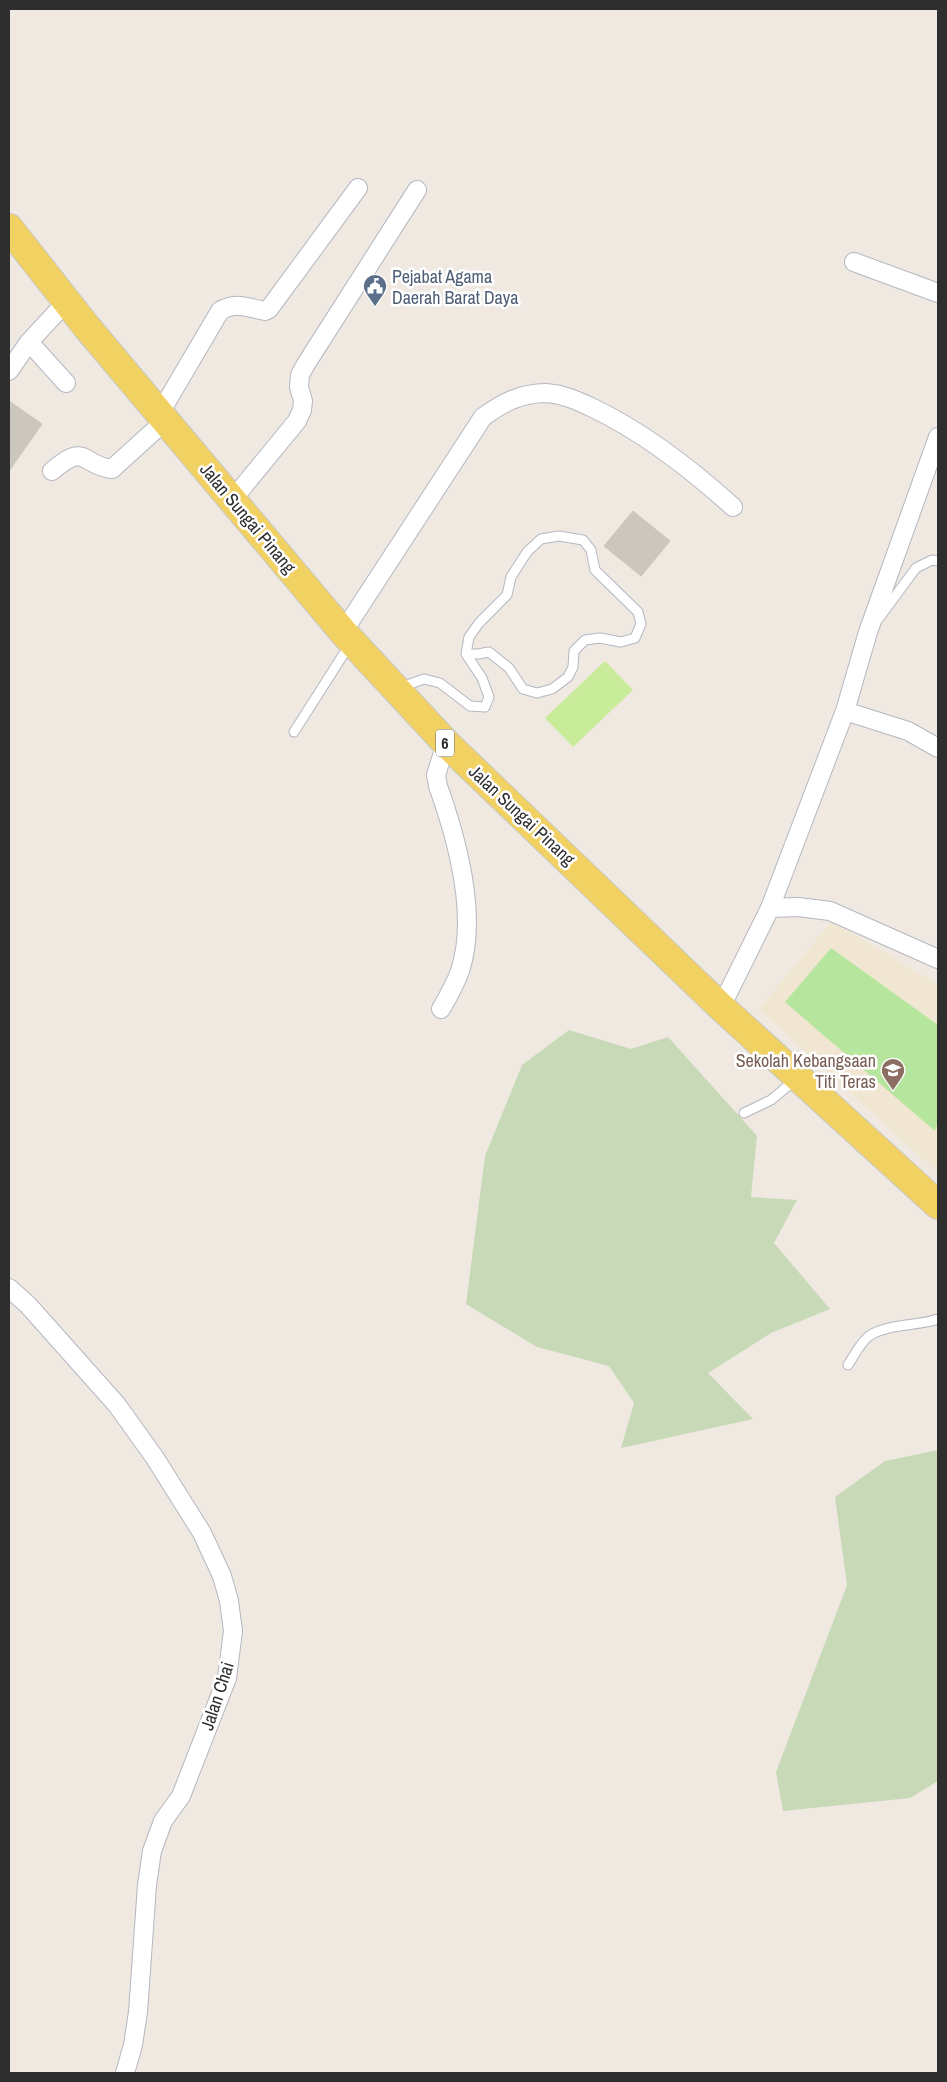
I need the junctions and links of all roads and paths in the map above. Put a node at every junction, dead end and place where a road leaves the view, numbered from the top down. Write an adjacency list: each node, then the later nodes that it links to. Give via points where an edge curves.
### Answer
1 (358, 188): 10 (street, via 268,309 237,305 220,311)
2 (417, 190): 13 (street, via 300,375 303,401 297,421)
3 (11, 236): 6 (main road, Jalan Sungai Pinang / 6)
4 (854, 262): 5 (street)
5 (938, 293)
6 (67, 301): 7 (street); 10 (main road, Jalan Sungai Pinang / 6)
7 (29, 342): 8 (street); 9 (street)
8 (9, 371)
9 (66, 384)
10 (163, 417): 12 (street, via 112,469 72,456); 13 (main road, Jalan Sungai Pinang / 6)
11 (938, 437): 16 (street)
12 (52, 470)
13 (232, 499): 17 (main road, Jalan Sungai Pinang / 6)
14 (733, 507): 17 (street, via 656,444 614,419 570,398 546,393 523,395 502,403 483,417)
15 (938, 561): 16 (lane, via 932,560 916,568)
16 (868, 632): 20 (street)
17 (348, 637): 19 (main road, Jalan Sungai Pinang / 6); 21 (lane)
18 (466, 654): 18 (lane, via 468,637 507,596 511,577 527,552 541,539 559,536 583,540 591,550 595,570 638,612 641,624 635,638 621,642 600,638 586,640 574,652 568,677 552,689 537,693 523,689 509,668 489,652); 19 (lane, via 482,678 489,697 485,706 470,706 440,683 424,679)
19 (396, 689): 22 (main road, Jalan Sungai Pinang / 6)
20 (845, 710): 23 (street, via 908,731); 24 (street)
21 (294, 732)
22 (446, 743): 26 (main road, Jalan Sungai Pinang / 6); 27 (street, via 437,769 438,786 461,862 466,914 465,949 460,969)
23 (938, 748)
24 (770, 908): 25 (street, via 830,911); 26 (street)
25 (938, 958)
26 (721, 1007): 28 (main road, Jalan Sungai Pinang / 6)
27 (441, 1009)
28 (799, 1076): 29 (lane, via 771,1100); 30 (main road, Jalan Sungai Pinang / 6)
29 (744, 1113)
30 (938, 1205)
31 (9, 1288): 34 (street, Jalan Chai, via 117,1405 155,1458 202,1532 222,1576 229,1601 233,1631 227,1678 181,1796 163,1821 152,1851 146,1885 138,2012)
32 (938, 1319): 33 (lane, via 878,1331 868,1337)
33 (848, 1365)
34 (125, 2073)

